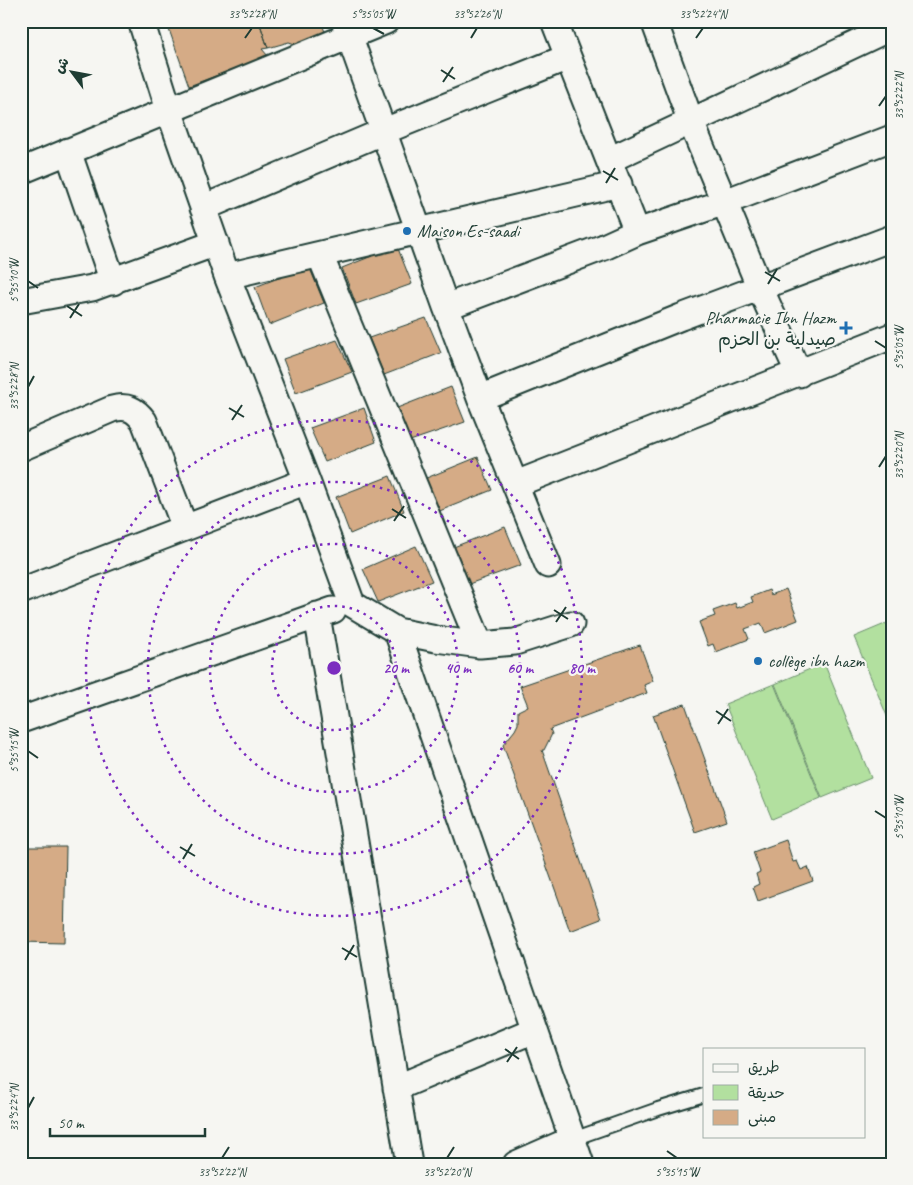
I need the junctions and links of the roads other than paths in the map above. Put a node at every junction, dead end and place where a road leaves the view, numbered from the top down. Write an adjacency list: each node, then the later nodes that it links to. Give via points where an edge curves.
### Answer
1 (141, 21): 8 (street)
2 (386, 21): 6 (street)
3 (554, 21): 7 (street)
4 (660, 24): 9 (street)
5 (892, 27): 9 (street)
6 (347, 29): 8 (street); 10 (street)
7 (568, 57): 10 (street); 13 (street)
8 (169, 110): 12 (street); 17 (street)
9 (691, 122): 13 (street); 16 (street)
10 (382, 132): 17 (street); 18 (street)
11 (892, 138): 16 (street)
12 (68, 151): 14 (street); 24 (street)
13 (609, 160): 15 (street)
14 (21, 171)
15 (618, 184): 18 (street); 19 (street)
16 (725, 202): 19 (street); 25 (street)
17 (203, 208): 21 (street)
18 (418, 230): 22 (street); 27 (street)
19 (637, 232): 27 (street)
20 (892, 238): 25 (street)
21 (216, 243): 23 (street); 24 (street)
22 (320, 255): 23 (street); 41 (street)
23 (227, 276): 32 (street)
24 (113, 282): 26 (street)
25 (760, 288): 29 (street); 30 (street)
26 (21, 301)
27 (446, 306): 30 (street)
28 (892, 336): 29 (street)
29 (799, 374): 33 (street)
30 (480, 398): 33 (street)
31 (21, 448): 34 (street, via 112,409 130,408 144,420)
32 (307, 481): 34 (street); 37 (street)
33 (516, 484): 35 (street)
34 (185, 528): 36 (street)
35 (548, 565)
36 (22, 589)
37 (352, 604): 38 (street); 40 (street)
38 (317, 615): 42 (street); 44 (street)
39 (571, 624): 41 (street, via 515,642)
40 (397, 631): 41 (street); 43 (street)
41 (480, 645)
42 (21, 720)
43 (534, 1030): 44 (street); 46 (street)
44 (396, 1088): 47 (street)
45 (703, 1095): 46 (lane)
46 (572, 1139): 48 (street); 49 (street)
47 (409, 1164)
48 (516, 1164)
49 (581, 1164)

